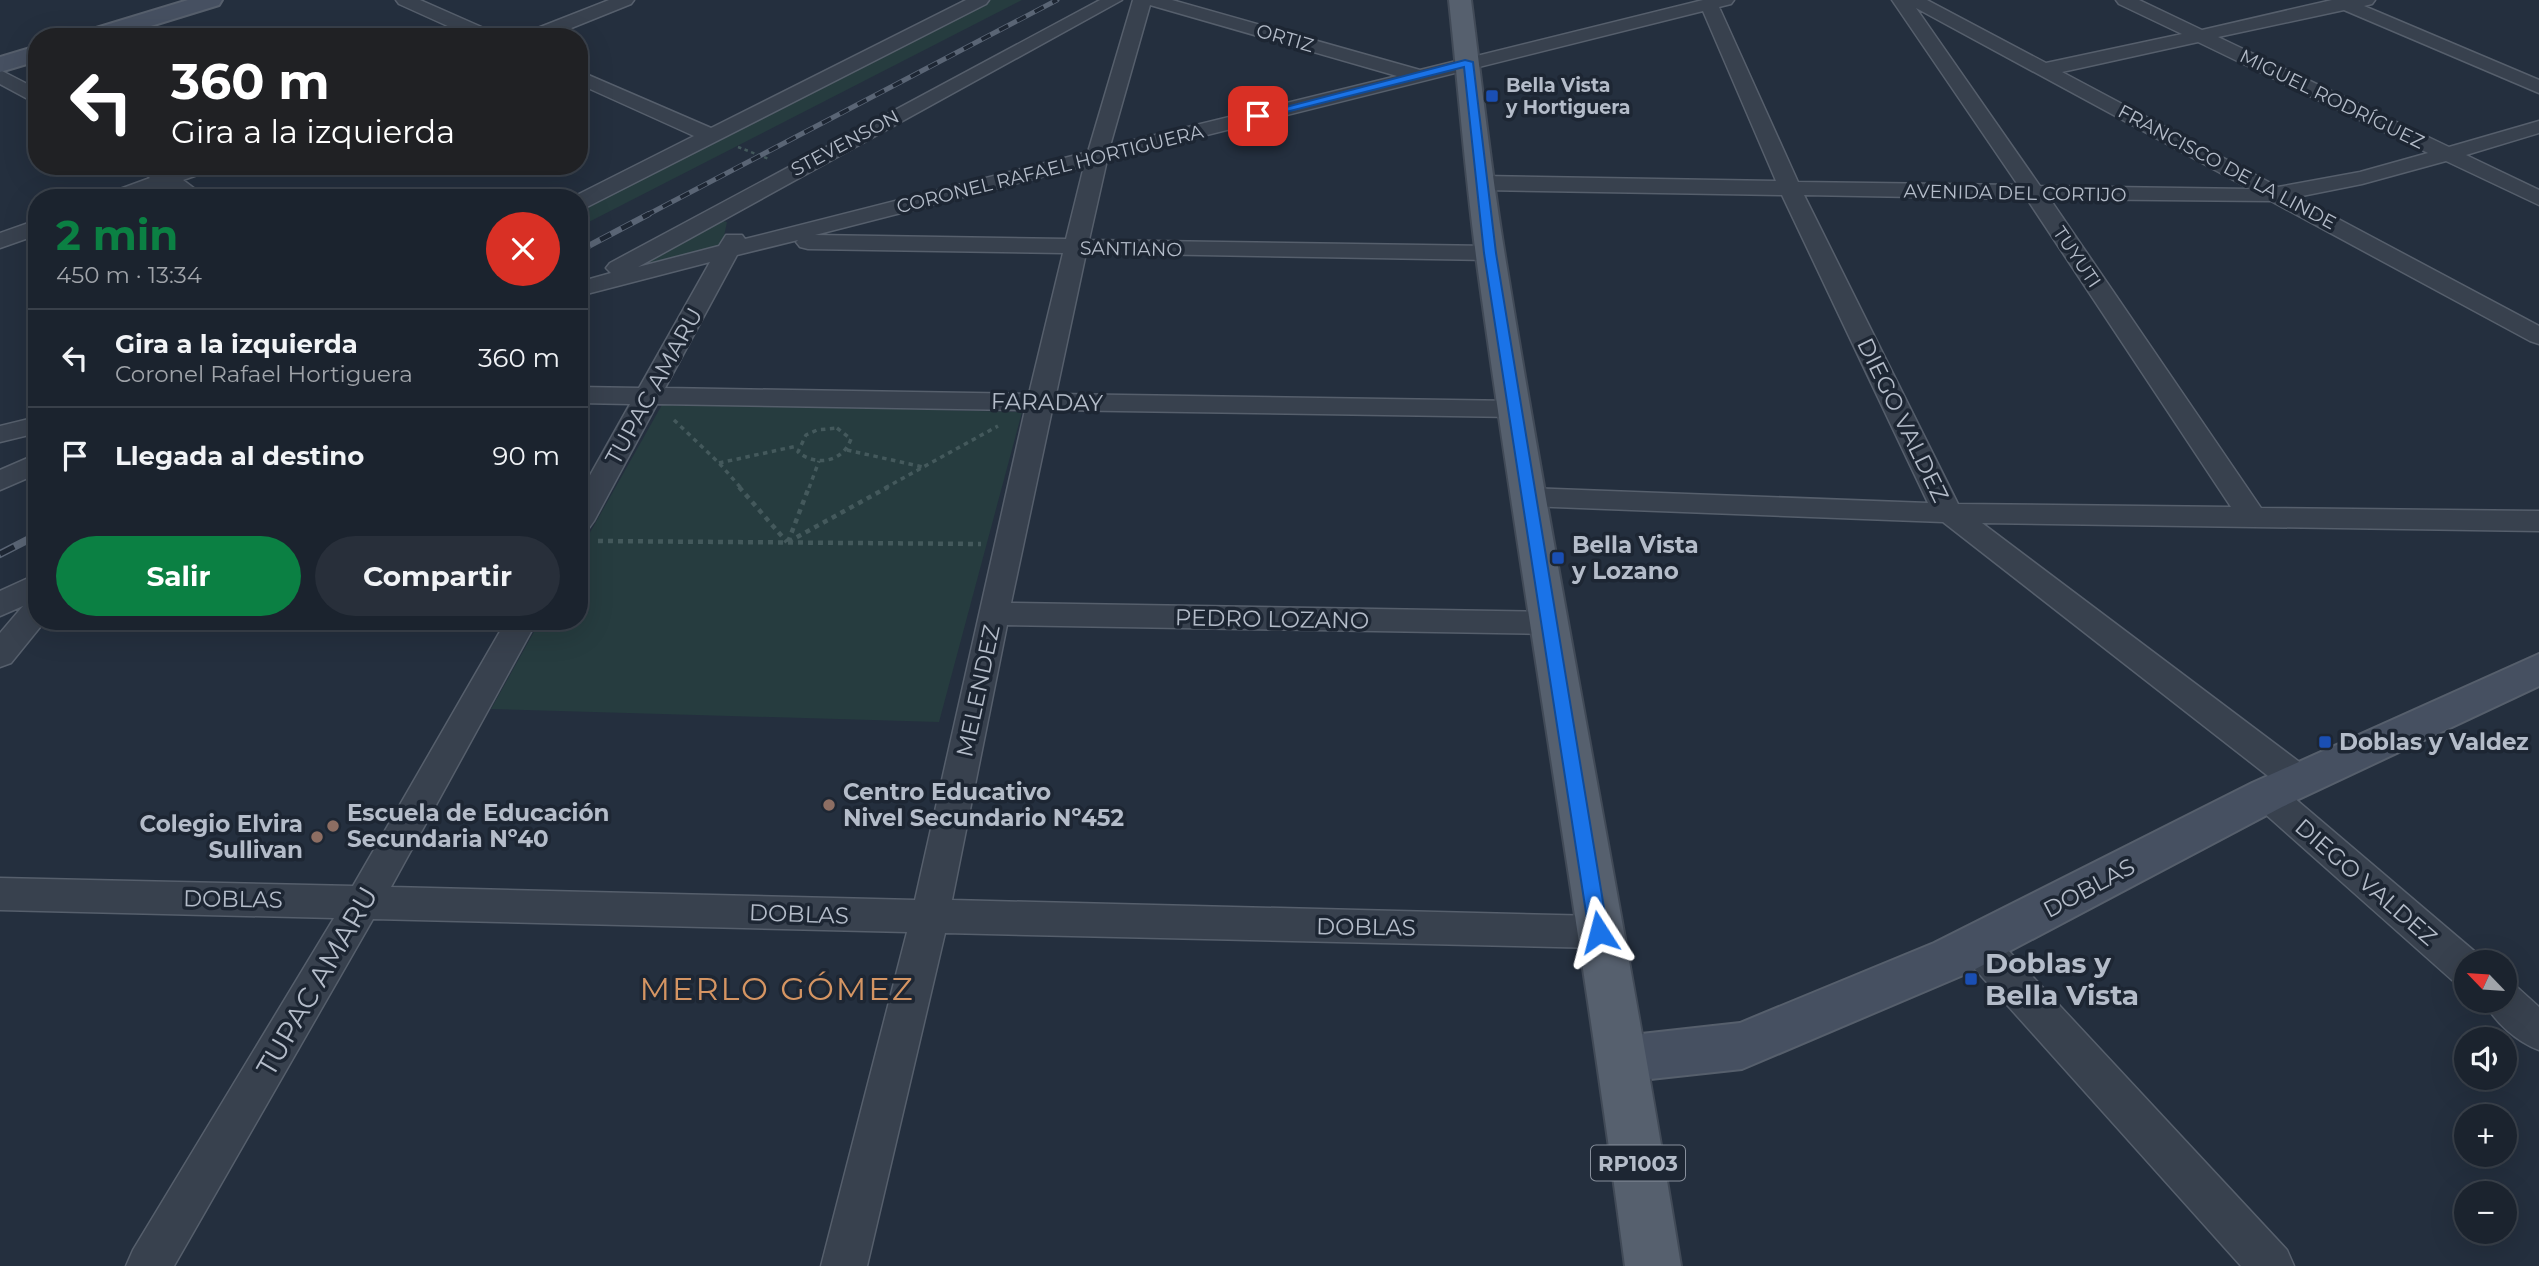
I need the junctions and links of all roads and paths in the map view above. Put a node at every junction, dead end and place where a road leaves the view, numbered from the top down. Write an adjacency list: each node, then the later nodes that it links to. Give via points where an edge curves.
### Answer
1 (211, 0): 19 (street)
2 (405, 0): 20 (street)
3 (625, 0): 21 (street)
4 (932, 0): 17 (street)
5 (979, 0): 17 (street)
6 (1113, 0): 36 (street, STEVENSON)
7 (1142, 0): 35 (street, MELENDEZ)
8 (1152, 0): 27 (street, ORTIZ)
9 (1460, 0): 24 (main road, RP1003)
10 (1654, 0): 18 (street)
11 (1900, 0): 44 (street, TUYUTI)
12 (1914, 0): 26 (street, FRANCISCO DE LA LINDE)
13 (2125, 0): 22 (street, MIGUEL RODRÍGUEZ)
14 (2366, 0): 16 (street)
15 (1717, 2): 18 (street, CORONEL RAFAEL HORTIGUERA); 43 (street, DIEGO VALDEZ)
16 (2341, 2): 22 (street); 30 (street)
17 (960, 10): 33 (street)
18 (1632, 24): 24 (street, CORONEL RAFAEL HORTIGUERA)
19 (120, 28)
20 (468, 28)
21 (554, 28)
22 (2202, 37): 26 (street); 34 (street, MIGUEL RODRÍGUEZ)
23 (28, 56): 25 (street)
24 (1468, 62): 27 (street, CORONEL RAFAEL HORTIGUERA); 40 (main road, RP1003)
25 (0, 65)
26 (2047, 69): 45 (street, FRANCISCO DE LA LINDE)
27 (1418, 75): 35 (street, CORONEL RAFAEL HORTIGUERA)
28 (0, 76): 31 (street)
29 (588, 81): 33 (street)
30 (2539, 87)
31 (28, 93)
32 (2539, 127): 34 (street, AVENIDA DEL CORTIJO)
33 (710, 135): 36 (path); 47 (street)
34 (2445, 153): 45 (street, AVENIDA DEL CORTIJO); 48 (street, MIGUEL RODRÍGUEZ)
35 (1097, 156): 51 (street, CORONEL RAFAEL HORTIGUERA); 52 (street, MELENDEZ)
36 (796, 170): 46 (street, STEVENSON)
37 (161, 175): 39 (street)
38 (177, 175): 39 (street)
39 (167, 179): 41 (street); 42 (street)
40 (1482, 183): 43 (street, AVENIDA DEL CORTIJO); 54 (main road, RP1003)
41 (141, 189)
42 (182, 189)
43 (1790, 189): 44 (street, AVENIDA DEL CORTIJO); 72 (street, DIEGO VALDEZ)
44 (2035, 194): 45 (street, AVENIDA DEL CORTIJO); 73 (street, TUYUTI)
45 (2277, 194): 57 (street, FRANCISCO DE LA LINDE)
46 (750, 195): 53 (street, TUPAC AMARU); 55 (street, STEVENSON)
47 (588, 197)
48 (2539, 198)
49 (28, 230): 50 (street)
50 (0, 241)
51 (771, 242): 52 (street, SANTIANO); 53 (street, CORONEL RAFAEL HORTIGUERA)
52 (1076, 248): 54 (street, SANTIANO); 60 (street, MELENDEZ)
53 (730, 251): 56 (street, CORONEL RAFAEL HORTIGUERA); 59 (street, TUPAC AMARU)
54 (1490, 253): 61 (main road, RP1003)
55 (588, 284)
56 (588, 287)
57 (2539, 337)
58 (588, 395): 59 (street, FARADAY)
59 (648, 395): 60 (street, FARADAY); 67 (path); 75 (street, TUPAC AMARU)
60 (1042, 402): 61 (street, FARADAY); 69 (path); 78 (street, MELENDEZ)
61 (1516, 409): 71 (main road, RP1003)
62 (28, 427): 63 (street)
63 (0, 434)
64 (797, 446): 65 (path, via 811,432 837,428 851,439); 66 (path, via 802,456); 67 (path)
65 (847, 450): 66 (path); 69 (path)
66 (819, 461): 77 (path)
67 (719, 463): 77 (path)
68 (28, 467): 70 (street)
69 (923, 467): 77 (path)
70 (0, 481)
71 (1528, 497): 72 (street); 83 (main road, RP1003)
72 (1950, 513): 73 (street); 87 (street, DIEGO VALDEZ)
73 (2251, 515): 74 (street)
74 (2539, 521)
75 (588, 527)
76 (588, 531): 77 (path)
77 (788, 543): 78 (path)
78 (1008, 544): 81 (street, MELENDEZ)
79 (28, 591): 80 (street)
80 (14, 602)
81 (994, 614): 83 (street, PEDRO LOZANO); 90 (street, MELENDEZ)
82 (28, 621): 85 (street)
83 (1550, 623): 91 (main road, RP1003)
84 (517, 630): 89 (street, TUPAC AMARU)
85 (0, 655)
86 (2539, 669): 87 (street, DOBLAS)
87 (2282, 787): 92 (street, DOBLAS); 93 (street, DIEGO VALDEZ)
88 (0, 894): 89 (street, DOBLAS)
89 (364, 901): 90 (street, DOBLAS); 97 (street, TUPAC AMARU)
90 (930, 917): 91 (street, DOBLAS); 98 (street, MELENDEZ)
91 (1599, 932): 96 (main road, RP1003)
92 (1979, 946): 96 (street, DOBLAS, via 1742,1046); 100 (street)
93 (2454, 956)
94 (2517, 1013): 95 (street)
95 (2539, 1032)
96 (1623, 1059): 99 (main road, RP1003)
97 (149, 1266)
98 (844, 1266)
99 (1653, 1266)
100 (2271, 1266)

